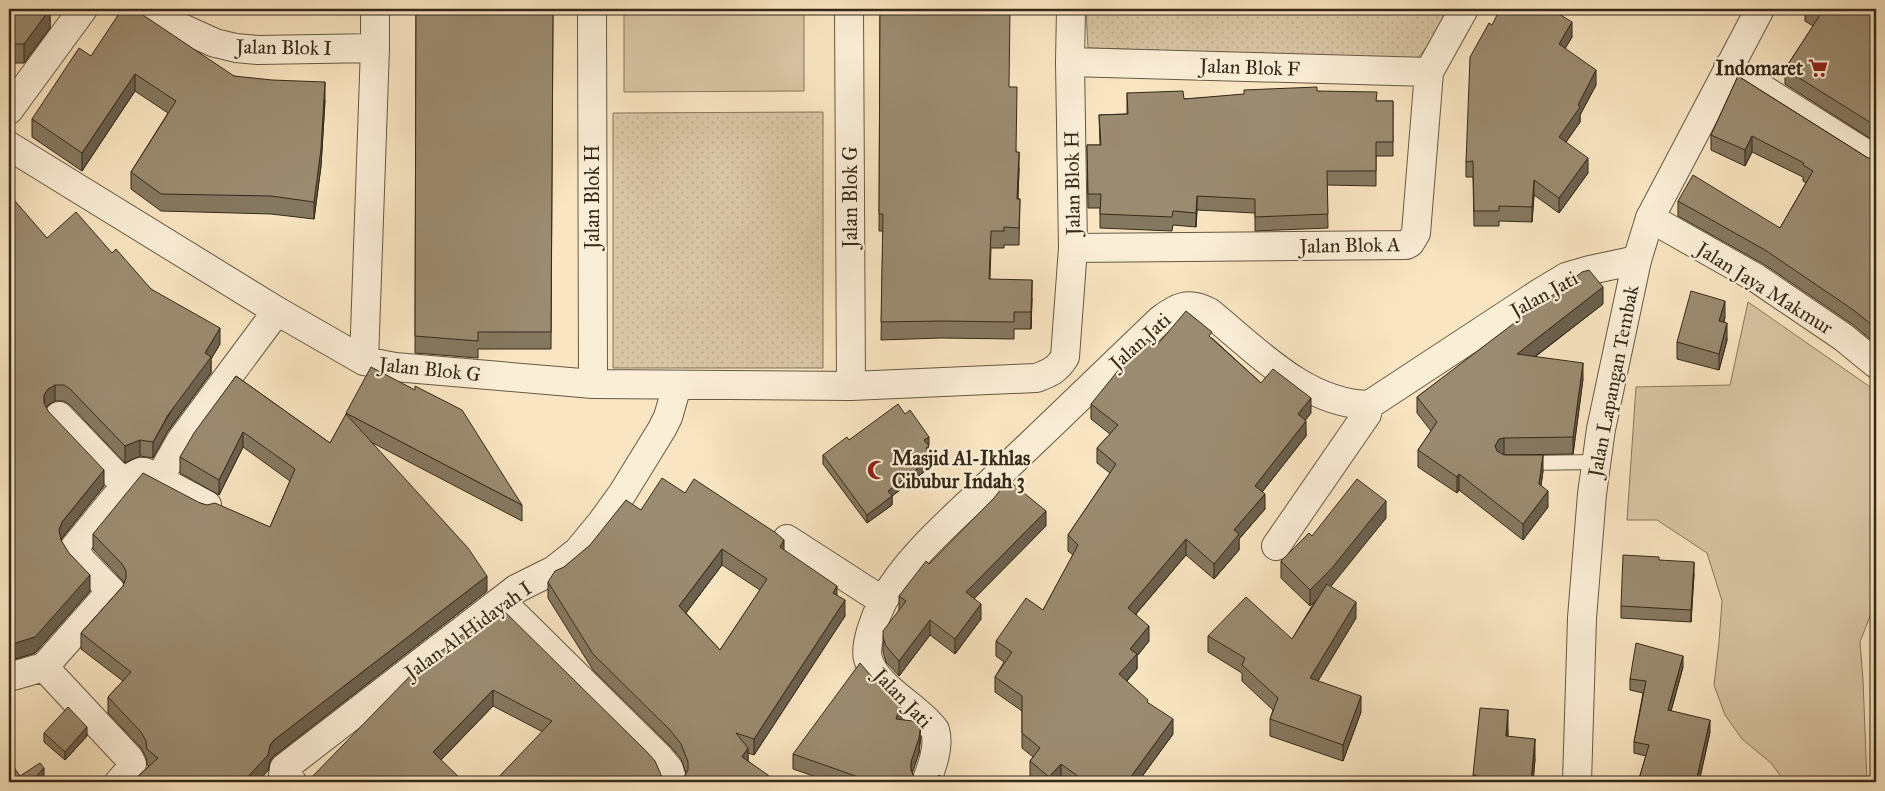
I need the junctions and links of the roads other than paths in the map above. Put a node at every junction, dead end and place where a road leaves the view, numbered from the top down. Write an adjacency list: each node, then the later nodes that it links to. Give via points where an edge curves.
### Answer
1 (83, 9): 13 (street)
2 (140, 9): 9 (street, Jalan Blok I, via 214,43 236,48)
3 (375, 9): 9 (street)
4 (592, 9): 23 (street, Jalan Blok H)
5 (849, 9): 25 (street, Jalan Blok G)
6 (1071, 9): 10 (street, Jalan Blok H)
7 (1464, 9): 12 (street, Jalan Blok A)
8 (1760, 9): 11 (street, Jalan Lapangan Tembak)
9 (375, 48): 21 (street)
10 (1070, 62): 12 (street, Jalan Blok F); 17 (street, Jalan Blok H)
11 (1728, 67): 15 (street); 16 (street, Jalan Lapangan Tembak)
12 (1429, 72): 17 (street, Jalan Blok A, via 1416,233 1406,245)
13 (9, 110)
14 (9, 146): 19 (street, Jalan Blok G)
15 (1876, 160)
16 (1650, 218): 18 (street, Jalan Lapangan Tembak); 22 (street, Jalan Jaya Makmur, via 1756,278 1843,337)
17 (1073, 248): 20 (street, Jalan Blok H)
18 (1637, 260): 26 (street, Jalan Jati, via 1566,277); 28 (street, Jalan Lapangan Tembak)
19 (277, 311): 21 (street, Jalan Blok G); 30 (street, via 181,440)
20 (1064, 358): 25 (street, Jalan Blok G, via 1058,368 1036,378)
21 (364, 361): 23 (street, Jalan Blok G, via 395,367)
22 (1876, 364)
23 (593, 384): 24 (street, Jalan Blok G)
24 (677, 386): 25 (street, Jalan Blok G); 36 (street, Jalan Al Hidayah I, via 662,429 601,523 578,551 554,570 516,589)
25 (851, 386)
26 (1369, 405): 34 (street, via 1367,414); 35 (street, Jalan Jati, via 1307,389 1209,312 1183,306 1160,320 926,545)
27 (59, 416): 31 (street)
28 (1596, 462): 29 (lane); 43 (street, Jalan Lapangan Tembak, via 1582,618)
29 (1512, 463)
30 (159, 479): 31 (street, via 140,472); 32 (street)
31 (125, 485): 37 (street, via 74,548 111,591)
32 (207, 505)
33 (787, 539): 35 (street)
34 (1276, 546)
35 (883, 601): 42 (street, Jalan Jati, via 871,630 868,659 874,672 888,687 935,730 937,743)
36 (502, 602): 39 (street, Jalan Al Hidayah I, via 284,768); 41 (street, via 659,757 669,769)
37 (44, 667): 38 (street); 40 (street, via 129,758 132,764 129,772)
38 (9, 677)
39 (287, 779)
40 (119, 782)
41 (673, 782)
42 (926, 782)
43 (1577, 782)

